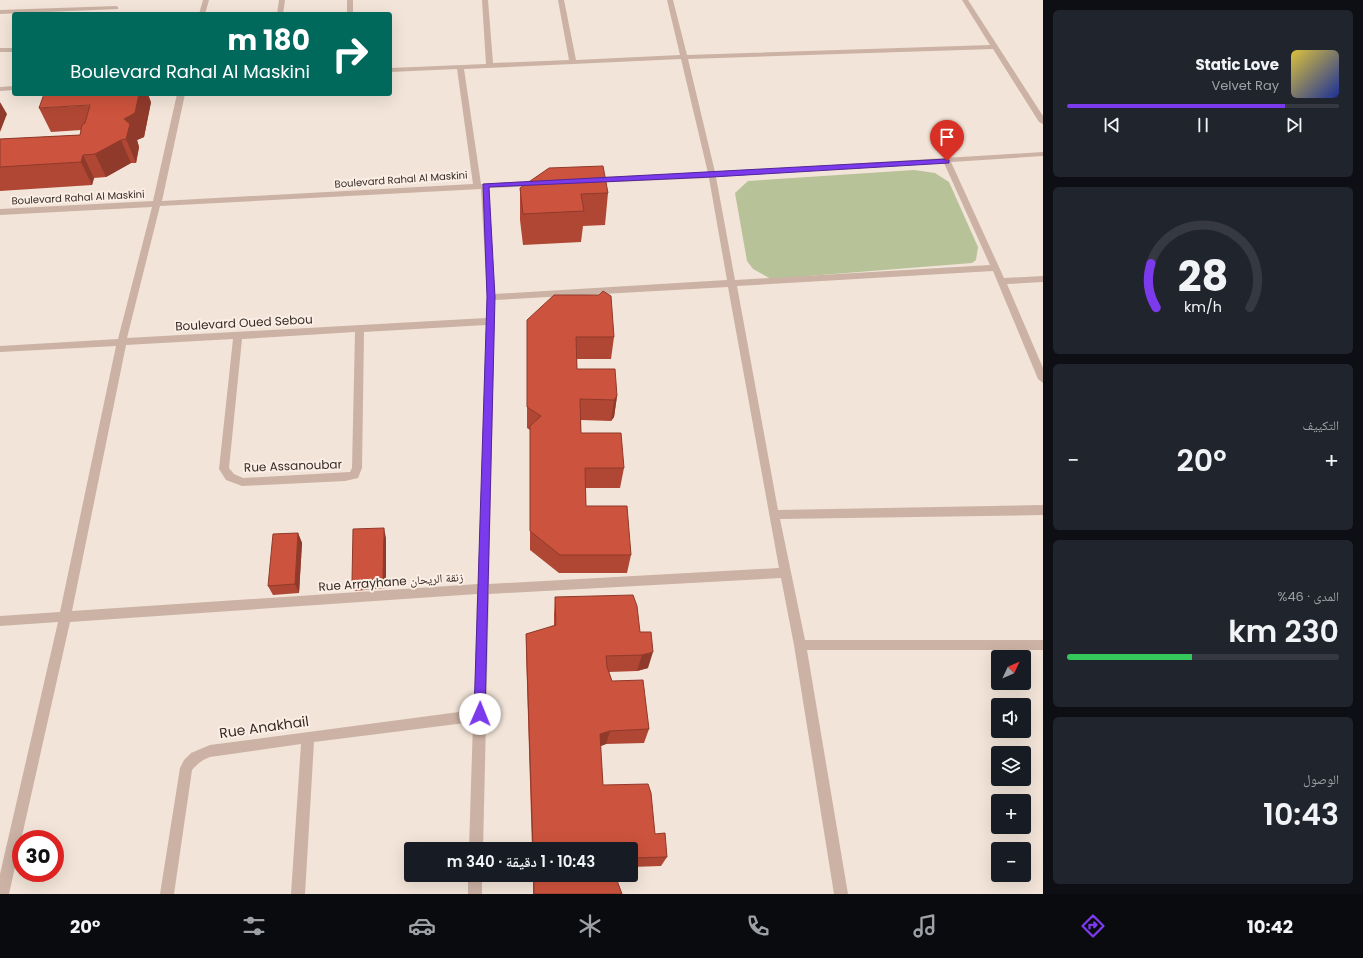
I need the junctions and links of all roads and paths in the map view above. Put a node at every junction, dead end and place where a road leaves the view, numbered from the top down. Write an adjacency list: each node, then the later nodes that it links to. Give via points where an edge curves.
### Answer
1 (118, 0): 9 (street)
2 (206, 0): 11 (street)
3 (282, 0): 12 (street)
4 (350, 0): 13 (street)
5 (485, 0): 19 (street)
6 (561, 0): 18 (street)
7 (670, 0): 17 (street)
8 (965, 0): 14 (street)
9 (115, 11): 10 (street)
10 (0, 12)
11 (203, 12)
12 (280, 12)
13 (350, 12)
14 (995, 47): 17 (street); 25 (street)
15 (0, 50): 16 (street)
16 (12, 50)
17 (685, 57): 18 (street); 28 (street)
18 (573, 63): 19 (street)
19 (490, 65): 20 (street)
20 (460, 67): 21 (street); 31 (street)
21 (392, 70)
22 (12, 88): 23 (street)
23 (0, 89)
24 (181, 96): 32 (street)
25 (1043, 122)
26 (1043, 154): 27 (street)
27 (947, 161): 28 (street); 34 (street)
28 (712, 175): 29 (street); 37 (street)
29 (580, 181)
30 (548, 182): 31 (street, Boulevard Rahal Al Maskini)
31 (481, 186): 32 (street, Boulevard Rahal Al Maskini); 38 (street)
32 (157, 203): 33 (street, Boulevard Rahal Al Maskini); 42 (street)
33 (0, 212)
34 (996, 268): 36 (street); 37 (street)
35 (1043, 279): 36 (street)
36 (1001, 281): 45 (street)
37 (733, 284): 38 (street); 47 (street)
38 (491, 297): 39 (street)
39 (490, 321): 40 (street, Boulevard Oued Sebou); 49 (street)
40 (360, 328): 41 (street, Boulevard Oued Sebou); 41 (street, Rue Assanoubar, via 357,468 354,475 346,477 242,482 230,477 224,469)
41 (238, 336): 42 (street, Boulevard Oued Sebou)
42 (122, 341): 43 (street, Boulevard Oued Sebou); 50 (street)
43 (1, 349): 44 (street)
44 (0, 358)
45 (1043, 379)
46 (1043, 510): 47 (street)
47 (774, 515): 48 (street)
48 (785, 573): 49 (street, Rue Arrayhane زنقة الريحان); 52 (street)
49 (483, 589): 50 (street, Rue Arrayhane زنقة الريحان); 54 (street)
50 (64, 617): 51 (street, Rue Arrayhane زنقة الريحان); 58 (street)
51 (0, 621)
52 (800, 645): 53 (street); 62 (street)
53 (1043, 645)
54 (480, 714): 55 (street, Rue Anakhail); 56 (street)
55 (308, 737): 59 (street, Rue Anakhail, via 210,752 188,763); 60 (street)
56 (476, 842)
57 (475, 882): 61 (street)
58 (2, 894)
59 (167, 894)
60 (298, 894)
61 (475, 894)
62 (842, 894)

